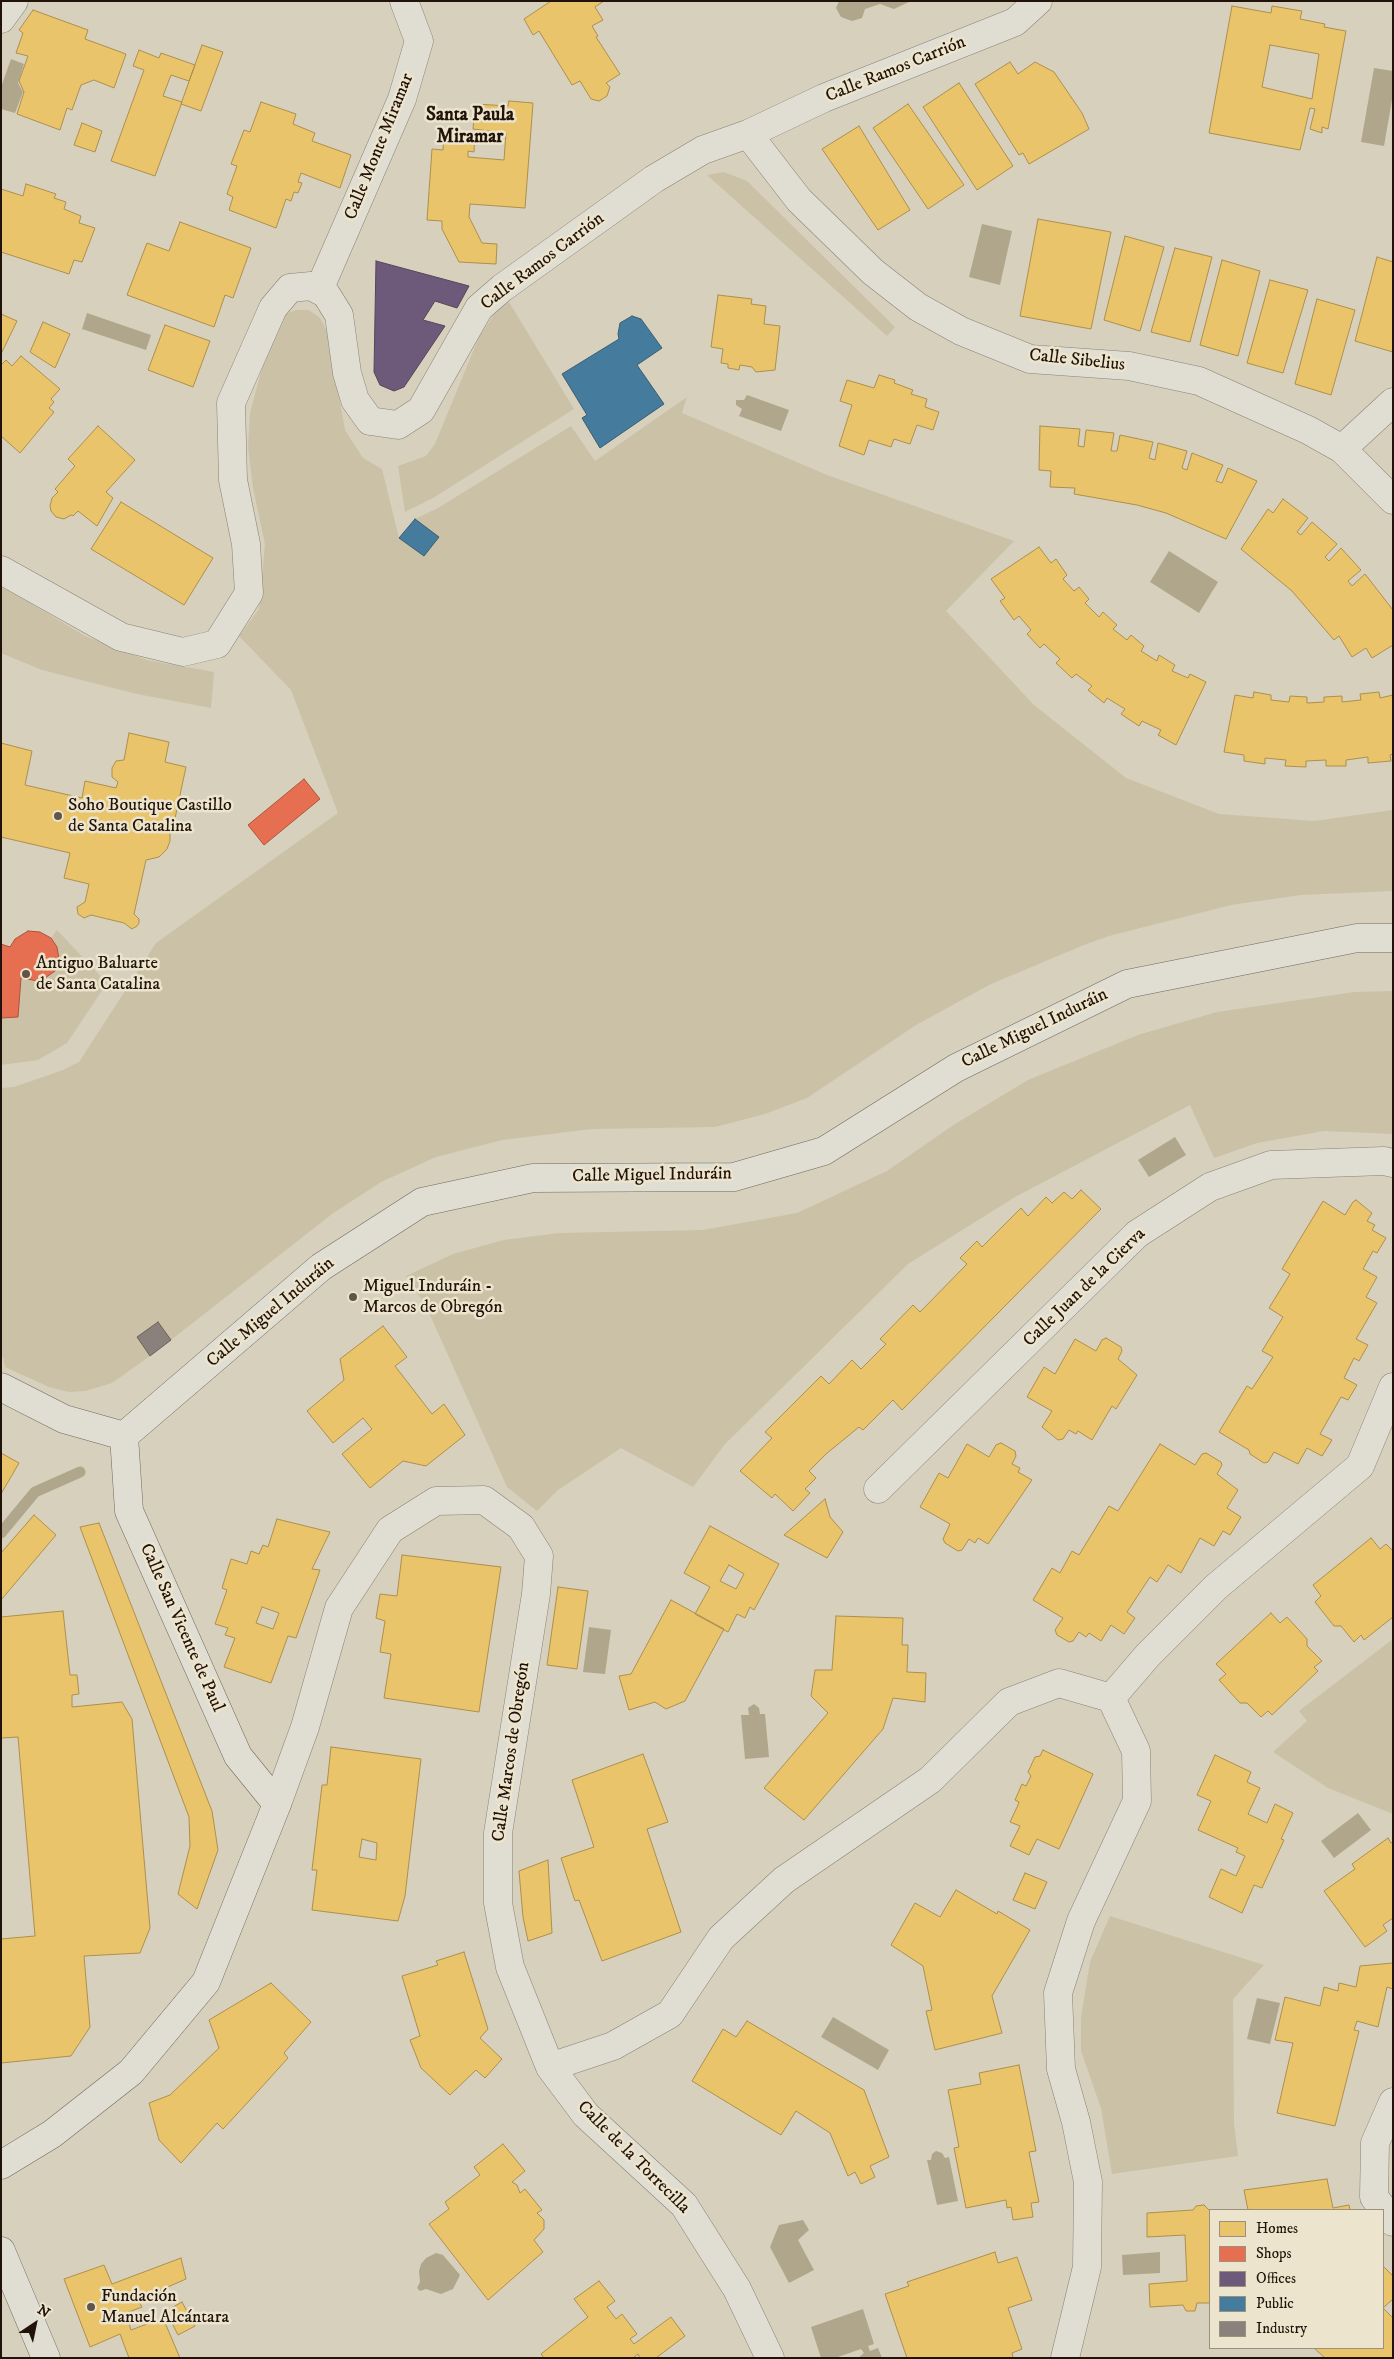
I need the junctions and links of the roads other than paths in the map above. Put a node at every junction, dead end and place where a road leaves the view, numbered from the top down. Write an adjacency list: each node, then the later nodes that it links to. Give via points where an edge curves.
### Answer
1 (14, 1): 4 (street)
2 (404, 1): 6 (street, Calle Monte Miramar, via 419,41 402,99)
3 (1038, 1): 5 (street, Calle Ramos Carrión, via 1015,22 824,98)
4 (1, 19)
5 (748, 134): 6 (street, Calle Ramos Carrión, via 703,150 661,175 502,288 479,308 421,410 398,425 370,421 355,400 347,373 339,316 326,294); 8 (street, Calle Sibelius, via 799,200 873,272 918,307 961,331 1030,359 1129,366 1199,381 1308,430)
6 (318, 290): 10 (street, via 311,286 290,288 273,308 231,402 233,480 246,544 249,593 217,644 183,652 122,637)
7 (1393, 402): 8 (street)
8 (1342, 449): 9 (street, Calle Sibelius)
9 (1393, 500)
10 (1, 570)
11 (1393, 938): 15 (street, Calle Miguel Induráin, via 1357,938 1127,984 956,1068 824,1151 734,1177 533,1178 422,1202 321,1268)
12 (1393, 1163): 16 (street, Calle Juan de la Cierva, via 1271,1165 1210,1187 1137,1234)
13 (1, 1387): 15 (street, via 64,1419)
14 (1393, 1387): 17 (street, via 1360,1466 1216,1587 1148,1655)
15 (124, 1436): 18 (street, Calle San Vicente de Paul, via 129,1511 238,1756)
16 (878, 1490)
17 (1111, 1698): 19 (street, via 1059,1683 1009,1702 930,1780 784,1880 721,1938 670,2014 613,2046); 28 (street, via 1136,1750 1137,1801 1081,1921 1058,1993 1061,2069 1088,2182 1088,2267)
18 (277, 1804): 19 (street, Calle Marcos de Obregón, via 305,1727 339,1608 390,1530 436,1501 484,1500 521,1527 539,1556 536,1594 498,1833 498,1903 510,1967); 21 (street, Calle Marcos de Obregón, via 206,1982 131,2072 52,2134)
19 (550, 2067): 27 (street, Calle de la Torrecilla, via 586,2115 684,2205 737,2288)
20 (1393, 2102): 22 (street, via 1376,2143 1374,2197)
21 (1, 2165)
22 (1383, 2209)
23 (1384, 2210): 24 (street)
24 (1393, 2222)
25 (1, 2251): 26 (street)
26 (46, 2358)
27 (770, 2358)
28 (1065, 2358)

